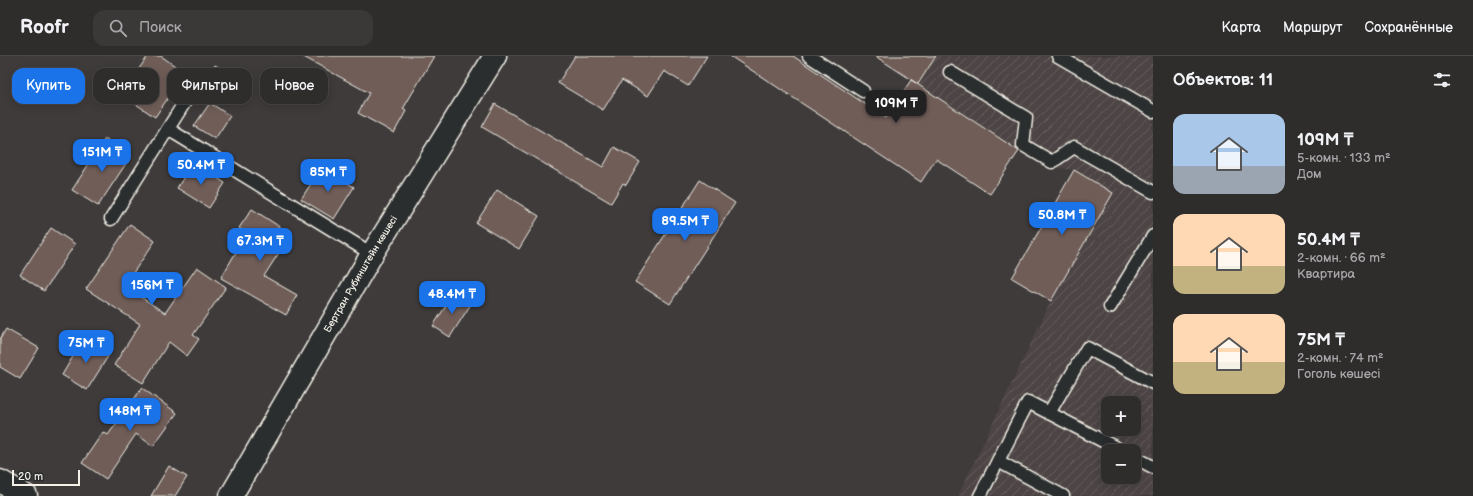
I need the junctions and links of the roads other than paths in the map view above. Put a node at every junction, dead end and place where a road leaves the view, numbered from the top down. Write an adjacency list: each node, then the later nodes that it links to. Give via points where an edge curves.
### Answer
1 (495, 56): 12 (street, Бертран Рубинштейн көшесі)
2 (809, 56): 5 (lane)
3 (1058, 56): 7 (lane)
4 (950, 72): 9 (lane, via 1026,118 1022,145 1052,162 1074,147)
5 (863, 91)
6 (184, 104): 8 (lane)
7 (1153, 111)
8 (168, 129): 10 (lane); 12 (lane)
9 (1153, 192)
10 (111, 219)
11 (1153, 236): 13 (lane)
12 (372, 254): 22 (street, Бертран Рубинштейн көшесі)
13 (1110, 308)
14 (1153, 383): 15 (lane, via 1087,348)
15 (1049, 413): 16 (lane); 17 (lane, via 1028,402)
16 (1109, 444)
17 (998, 461): 23 (lane); 24 (lane)
18 (1141, 461): 19 (lane)
19 (1153, 467)
20 (0, 481): 21 (street)
21 (26, 496)
22 (232, 496)
23 (980, 496)
24 (1063, 496)

